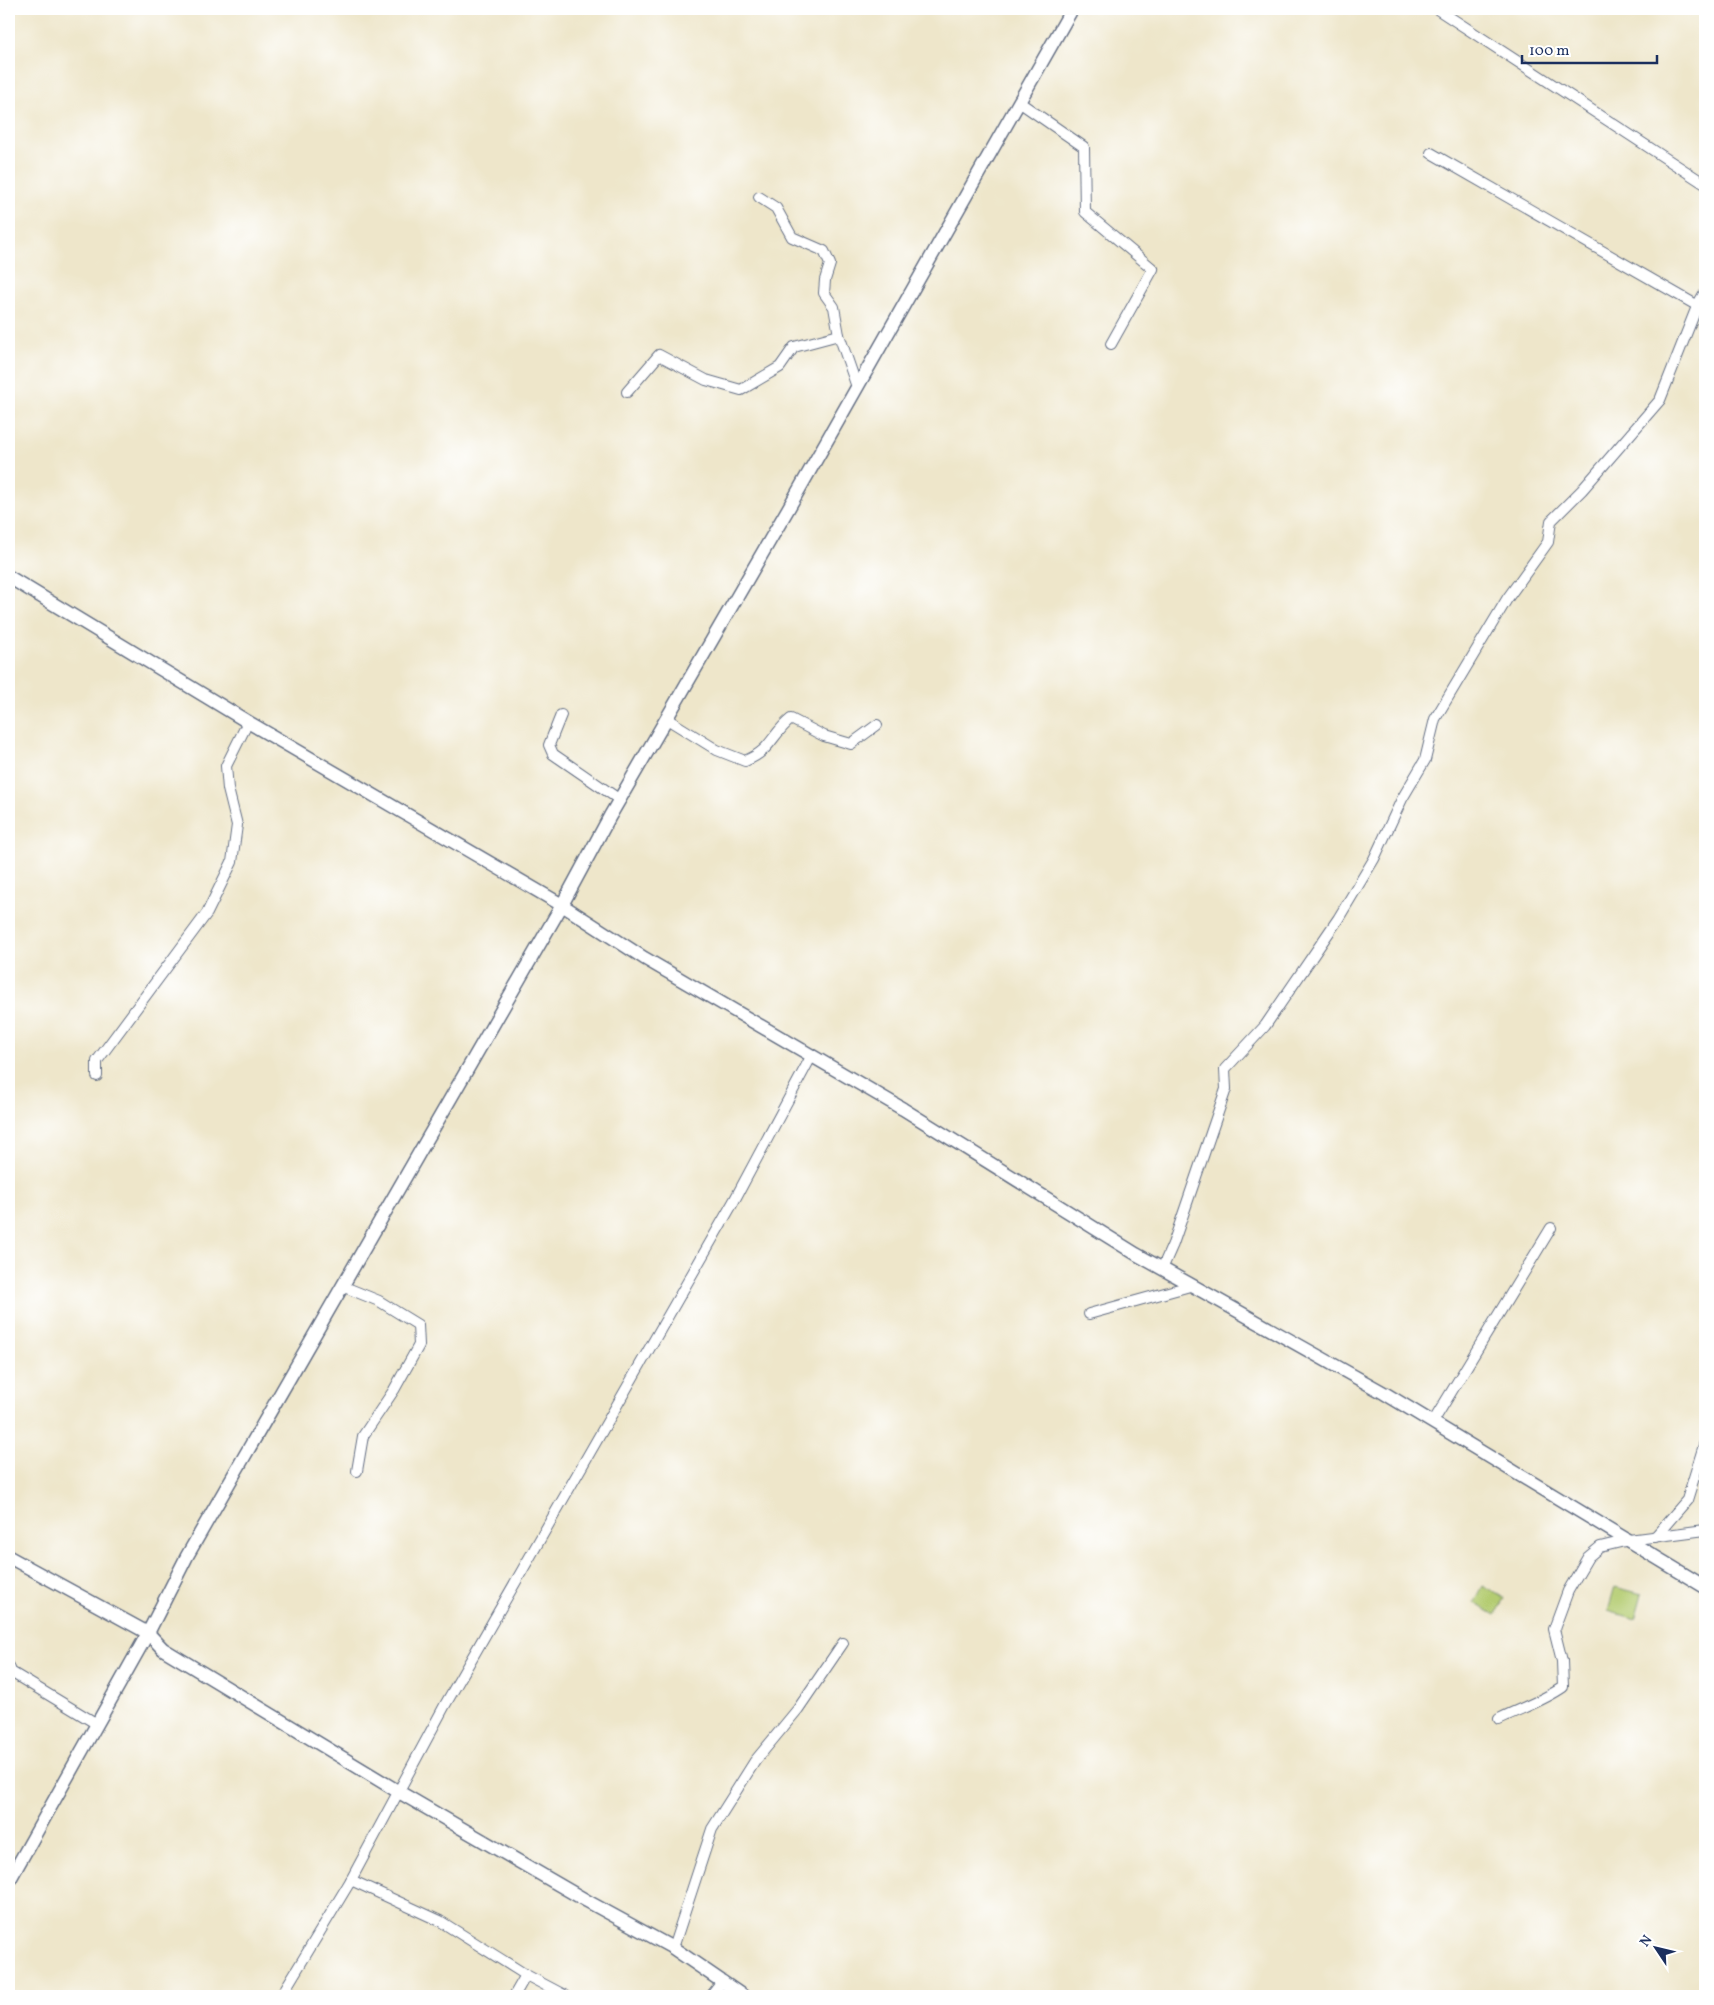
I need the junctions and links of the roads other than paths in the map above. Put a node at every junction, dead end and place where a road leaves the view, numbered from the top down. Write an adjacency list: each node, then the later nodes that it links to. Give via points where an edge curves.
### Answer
1 (1072, 9): 3 (street)
2 (1437, 9): 5 (street)
3 (1019, 102): 10 (street, via 1084,147 1085,212 1153,269); 11 (street)
4 (1431, 153): 8 (street)
5 (1705, 184)
6 (758, 197): 9 (street, via 776,208 792,237 824,250 830,264 824,293 834,307)
7 (1705, 292): 8 (street)
8 (1702, 307): 23 (street, via 1660,400 1551,521 1548,542 1507,599 1435,719 1425,760 1402,799 1374,859 1338,919 1265,1026 1226,1069 1226,1088)
9 (840, 335): 11 (street); 12 (street, via 794,348 780,367 741,390 706,380 659,355)
10 (1111, 344)
11 (856, 387): 15 (street)
12 (628, 392)
13 (9, 577): 16 (street)
14 (562, 715): 18 (street, via 549,745 553,754)
15 (667, 718): 17 (street, via 717,750 745,761 769,746 781,727 791,720 824,736 851,744); 18 (street)
16 (248, 722): 19 (street); 21 (street, via 226,766 237,825 232,862 207,912 97,1061)
17 (877, 725)
18 (620, 800): 19 (street)
19 (562, 905): 20 (street, via 644,958); 24 (street)
20 (812, 1055): 23 (street); 40 (street, via 734,1201 445,1704)
21 (97, 1076)
22 (1551, 1228): 27 (street)
23 (1162, 1269): 25 (street)
24 (342, 1286): 29 (street, via 379,1301 418,1324 419,1345 363,1436); 35 (street, via 187,1556)
25 (1190, 1286): 26 (street); 27 (street)
26 (1089, 1314)
27 (1433, 1422): 32 (street)
28 (1705, 1442): 31 (street, via 1687,1500)
29 (357, 1471)
30 (1705, 1530): 31 (street)
31 (1654, 1537): 32 (street)
32 (1629, 1540): 34 (street); 38 (street, via 1600,1546 1594,1551 1568,1591 1554,1629 1562,1662 1563,1687 1542,1701)
33 (9, 1557): 35 (street)
34 (1705, 1587)
35 (148, 1633): 39 (street); 40 (street, via 163,1649)
36 (843, 1643): 43 (street, via 798,1709 755,1761 712,1829)
37 (10, 1671): 39 (street)
38 (1499, 1719)
39 (97, 1724): 41 (street)
40 (399, 1792): 42 (street); 43 (street)
41 (9, 1880)
42 (351, 1880): 44 (street, via 440,1921); 46 (street)
43 (673, 1948): 45 (street)
44 (526, 1974): 47 (street); 48 (street)
45 (723, 1981): 49 (street); 50 (street)
46 (281, 1996)
47 (514, 1996)
48 (566, 1996)
49 (711, 1996)
50 (743, 1996)

